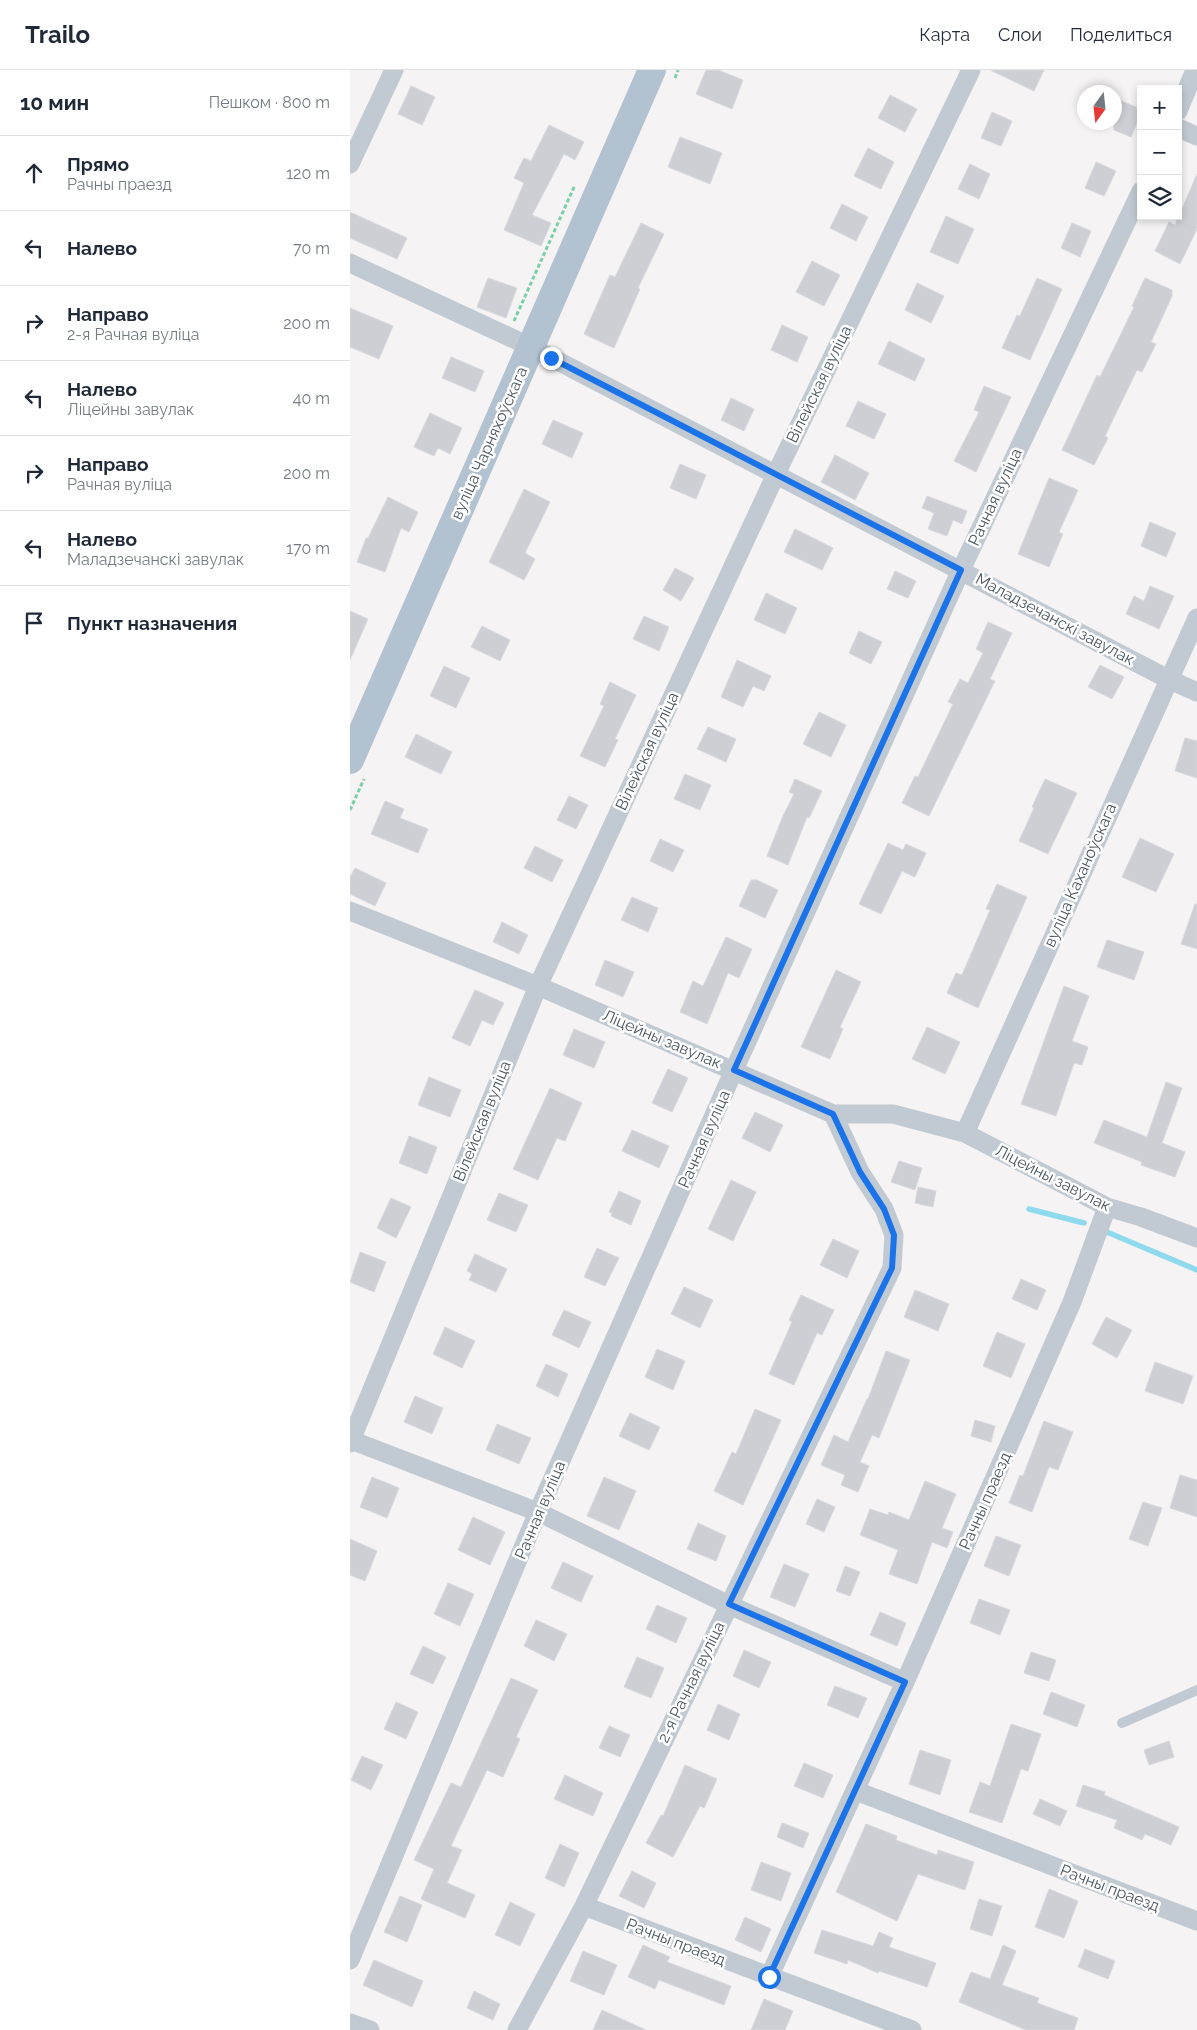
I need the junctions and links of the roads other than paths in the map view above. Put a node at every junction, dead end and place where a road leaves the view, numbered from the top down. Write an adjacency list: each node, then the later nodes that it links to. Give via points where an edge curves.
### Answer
1 (394, 70): 8 (street)
2 (652, 70): 11 (main road, вуліца Чарняхоўскага)
3 (971, 70): 12 (street, Вілейская вуліца)
4 (1195, 70): 5 (street)
5 (1182, 101)
6 (1182, 130): 7 (street)
7 (1197, 136)
8 (350, 164)
9 (1137, 199): 13 (street, Рачная вуліца)
10 (350, 262): 11 (street, Маладзечанскі завулак)
11 (519, 342): 12 (street, Маладзечанскі завулак); 17 (main road, вуліца Чарняхоўскага)
12 (776, 474): 13 (street, Маладзечанскі завулак); 19 (street, Вілейская вуліца)
13 (961, 570): 15 (street, Маладзечанскі завулак); 20 (street, Рачная вуліца)
14 (1197, 618): 15 (street, вуліца Каханоўскага)
15 (1168, 679): 16 (street, Маладзечанскі завулак); 22 (street, вуліца Каханоўскага)
16 (1197, 692)
17 (350, 760)
18 (350, 911): 19 (street, Ліцейны завулак)
19 (538, 986): 20 (street, Ліцейны завулак); 25 (street, Вілейская вуліца)
20 (734, 1070): 21 (street, Ліцейны завулак); 26 (street, Рачная вуліца)
21 (833, 1114): 22 (street, Ліцейны завулак, via 893,1114); 27 (street, 2-я Рачная вуліца, via 860,1172 884,1209 894,1235 892,1268)
22 (965, 1133): 23 (street, Ліцейны завулак)
23 (1107, 1207): 24 (street, Ліцейны завулак); 28 (street, Рачны праезд, via 1072,1302)
24 (1197, 1238)
25 (351, 1442): 26 (street)
26 (538, 1512): 27 (street); 34 (street, Рачная вуліца)
27 (729, 1604): 28 (street); 32 (street, 2-я Рачная вуліца)
28 (905, 1682): 31 (street, Рачны праезд)
29 (1197, 1690): 30 (lane)
30 (1122, 1723)
31 (856, 1792): 33 (street, Рачны праезд); 35 (street, Рачны праезд)
32 (584, 1906): 35 (street, Рачны праезд); 38 (street, 2-я Рачная вуліца)
33 (1197, 1921)
34 (350, 1960)
35 (769, 1977): 39 (street, Рачны праезд)
36 (350, 2022): 37 (street)
37 (370, 2030)
38 (517, 2030)
39 (912, 2030)

